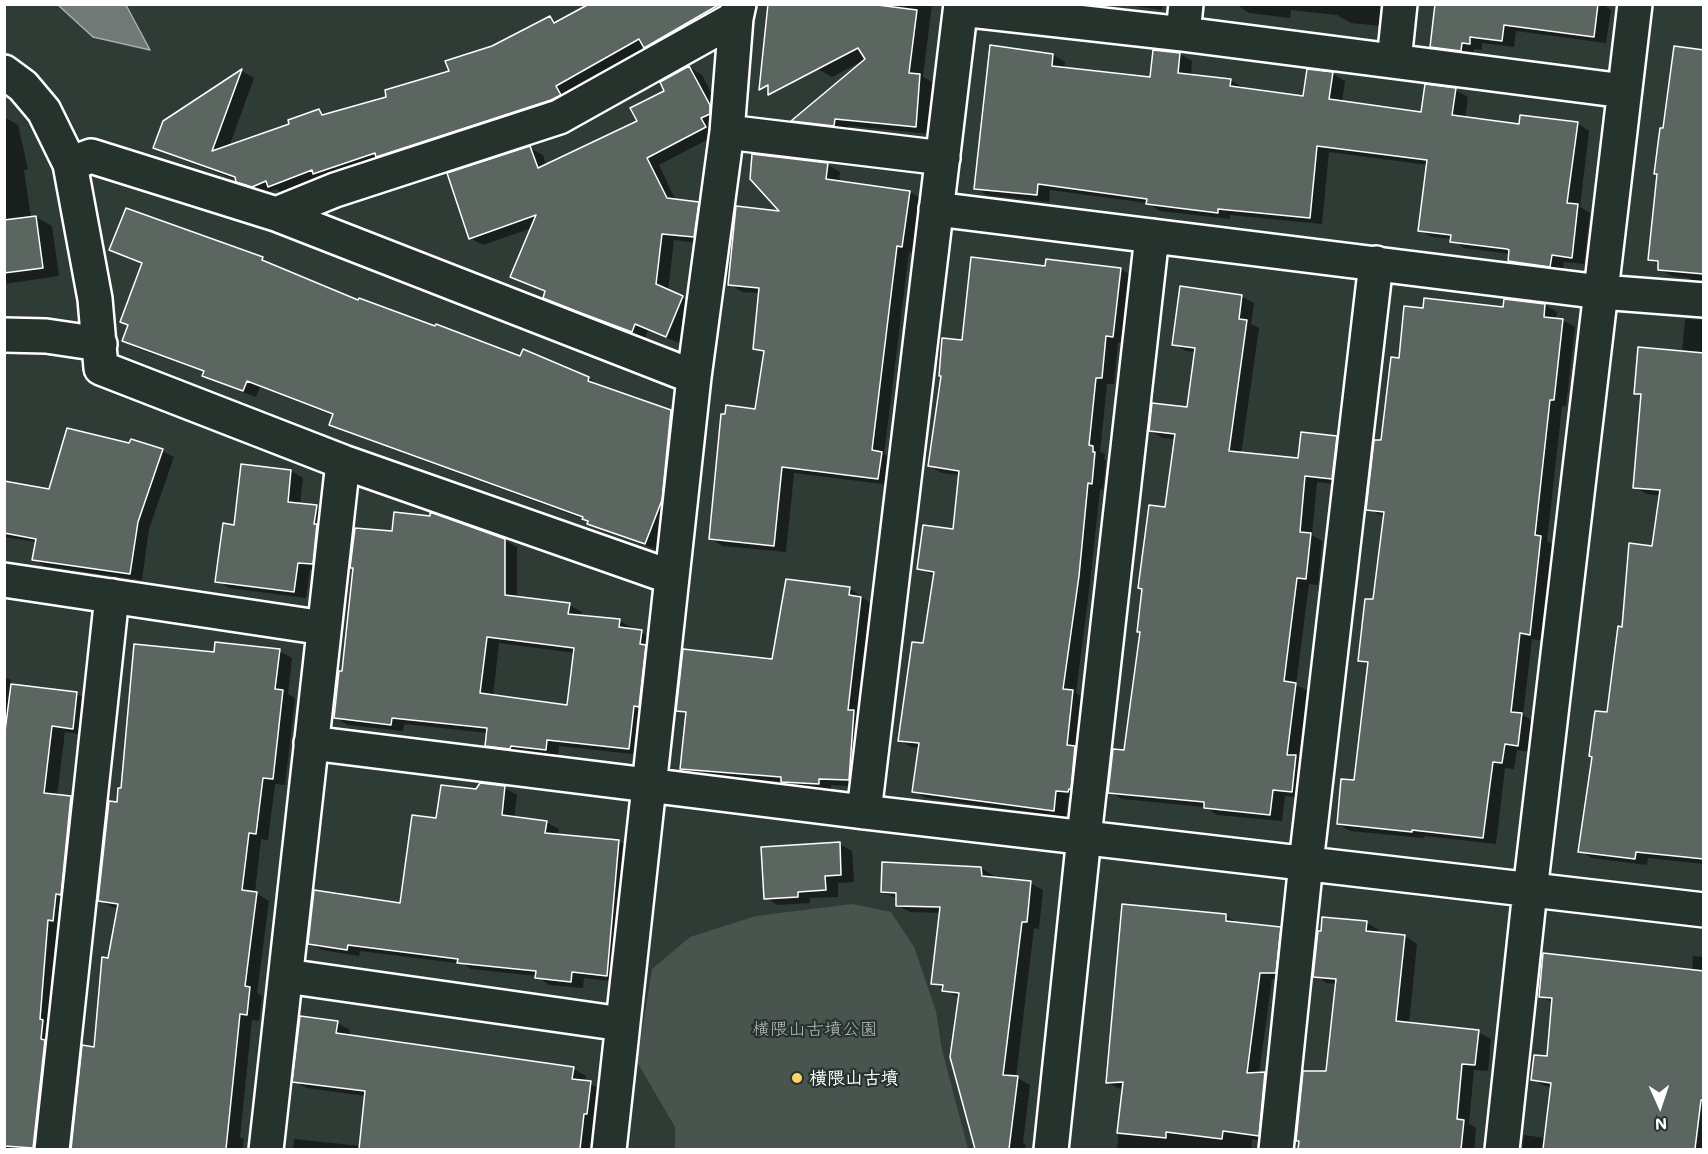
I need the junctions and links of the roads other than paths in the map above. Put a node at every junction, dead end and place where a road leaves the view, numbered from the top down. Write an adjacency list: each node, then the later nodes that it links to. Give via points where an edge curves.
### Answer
1 (1400, 4): 6 (street)
2 (1635, 4): 8 (street)
3 (961, 7): 5 (street); 10 (street)
4 (738, 11): 9 (street); 13 (street, via 559,117 335,190)
5 (1185, 19): 6 (street)
6 (1394, 61): 8 (street)
7 (4, 72): 11 (street, via 44,111)
8 (1624, 91): 16 (street)
9 (727, 132): 10 (street); 20 (street)
10 (943, 158): 12 (street)
11 (70, 165): 13 (street, via 91,156); 19 (street)
12 (936, 209): 14 (street); 28 (street)
13 (276, 214): 20 (street)
14 (1152, 236): 15 (street); 29 (street)
15 (1376, 263): 16 (street); 30 (street)
16 (1600, 292): 17 (street); 31 (street)
17 (1704, 300)
18 (4, 335): 19 (street)
19 (100, 344): 21 (street, via 101,368)
20 (694, 377): 22 (street)
21 (343, 462): 22 (street); 25 (street)
22 (671, 577): 27 (street)
23 (4, 580): 24 (street)
24 (112, 596): 25 (street); 35 (street)
25 (324, 628): 26 (street)
26 (311, 743): 27 (street); 33 (street)
27 (648, 785): 28 (street); 34 (street)
28 (864, 812): 29 (street)
29 (1084, 837): 30 (street); 38 (street)
30 (1306, 863): 31 (street); 39 (street)
31 (1530, 891): 32 (street); 40 (street)
32 (1704, 910)
33 (286, 976): 34 (street); 36 (street)
34 (622, 1024): 37 (street)
35 (52, 1149)
36 (266, 1149)
37 (609, 1149)
38 (1051, 1149)
39 (1276, 1149)
40 (1502, 1149)

